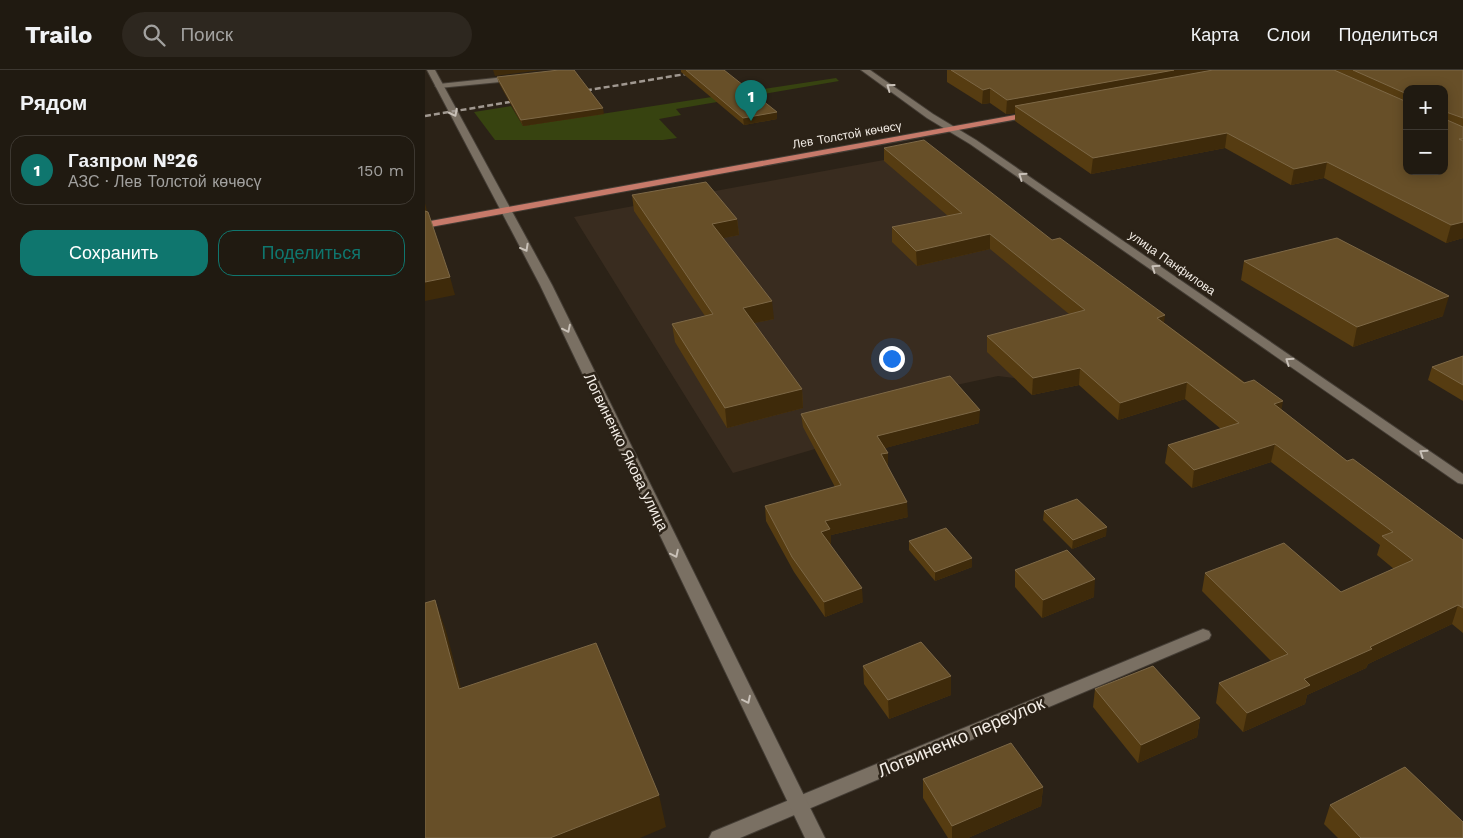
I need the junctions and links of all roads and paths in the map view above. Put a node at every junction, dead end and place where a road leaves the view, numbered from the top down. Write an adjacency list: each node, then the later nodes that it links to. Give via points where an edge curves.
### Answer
1 (431, 70): 4 (street, Логвиненко Якова улица)
2 (865, 70): 6 (street, улица Панфилова, one-way to 2, via 930,116)
3 (523, 78): 4 (street)
4 (439, 86): 7 (street, Логвиненко Якова улица, one-way to 7)
5 (1043, 112): 6 (main road, Лев Толстой көчөсү)
6 (953, 128): 7 (main road, Лев Толстой көчөсү); 9 (street, улица Панфилова, one-way to 6)
7 (505, 211): 8 (main road, Лев Толстой көчөсү); 11 (street, Логвиненко Якова улица, one-way to 11, via 546,285)
8 (425, 225)
9 (1463, 480)
10 (1203, 635): 11 (street, Логвиненко переулок)
11 (799, 805): 12 (street, Логвиненко переулок); 13 (street, Логвиненко Якова улица)
12 (719, 838)
13 (815, 838)

